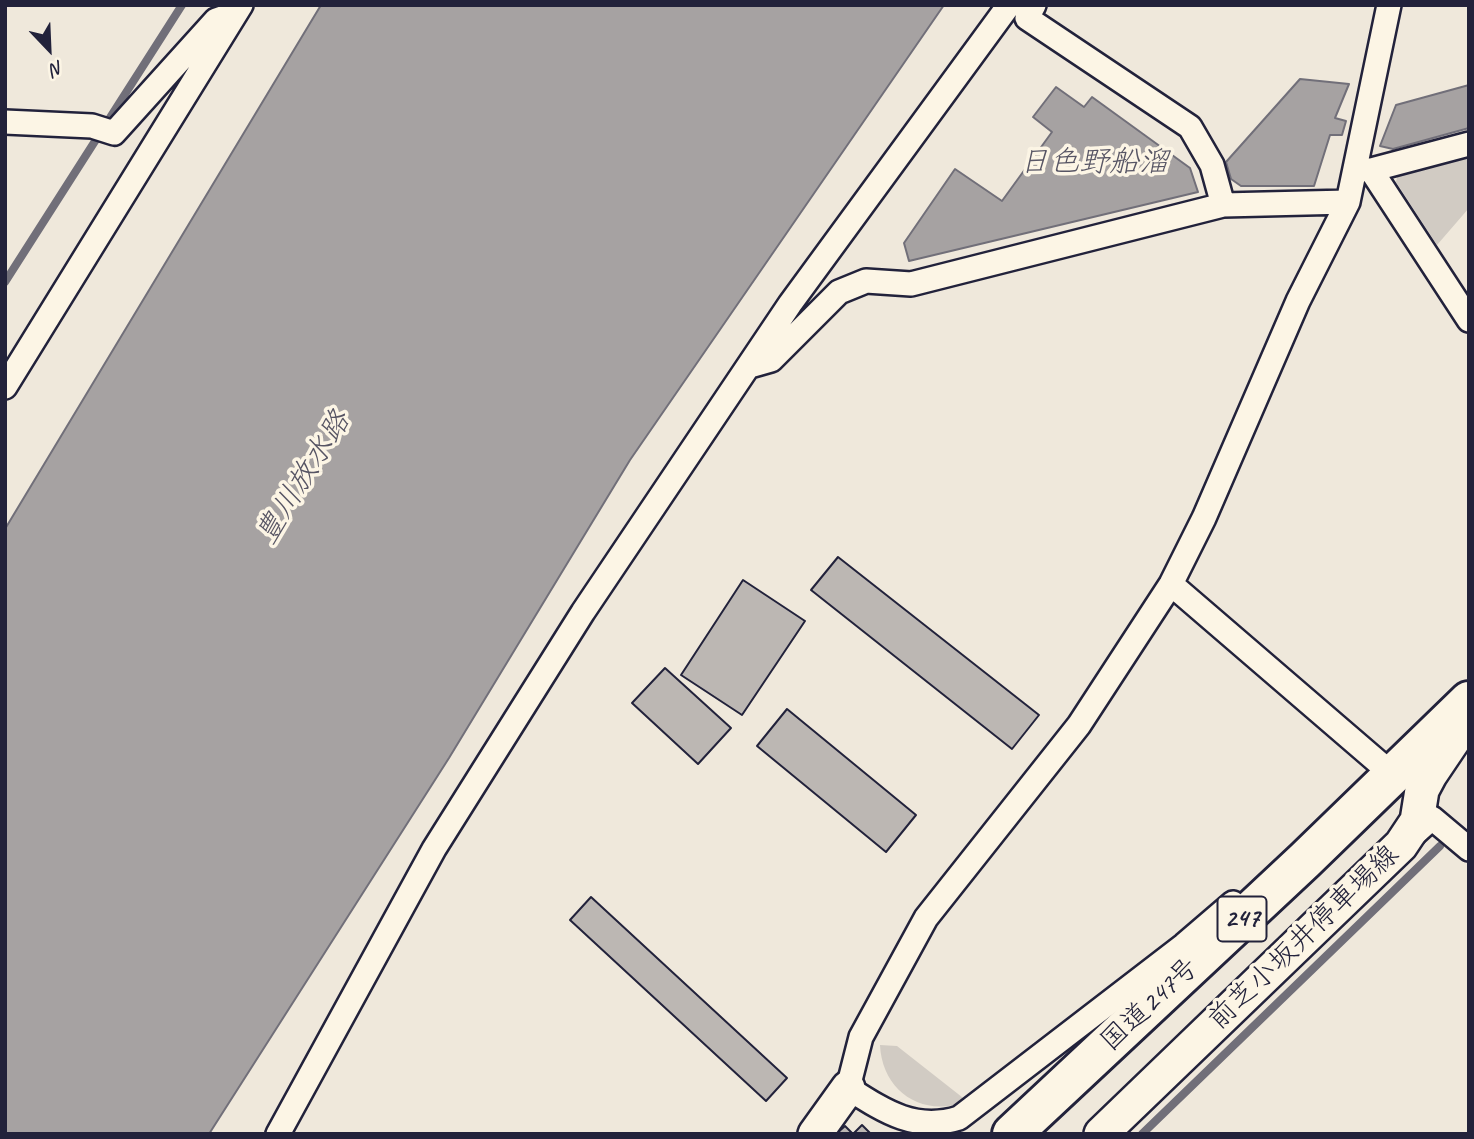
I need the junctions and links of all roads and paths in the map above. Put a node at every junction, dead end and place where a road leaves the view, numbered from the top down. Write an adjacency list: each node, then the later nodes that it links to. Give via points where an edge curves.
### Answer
1 (1009, 5): 11 (street, via 790,304)
2 (1034, 5): 9 (street, via 1027,18 1190,127 1212,165)
3 (1390, 5): 7 (street)
4 (239, 9): 5 (street, via 216,20 114,134 92,126); 12 (street)
5 (5, 122)
6 (1469, 144): 7 (street)
7 (1363, 169): 8 (street); 10 (street)
8 (1348, 202): 9 (street); 13 (street, via 1298,301 1227,468)
9 (1223, 205): 11 (street, via 911,284 866,281 839,292 771,359)
10 (1469, 320)
11 (750, 366): 21 (street, via 583,612 456,811)
12 (5, 387)
13 (1171, 584): 16 (street); 20 (street, via 1079,725 926,918 861,1037)
14 (1469, 701): 16 (highway, 国道247号 / 247)
15 (1469, 717): 17 (main road, 前芝小坂井停車場線, via 1422,790 1417,821)
16 (1393, 775): 19 (highway, 国道247号 / 247)
17 (1401, 845): 18 (street, via 1432,818); 24 (main road, 前芝小坂井停車場線)
18 (1469, 849)
19 (1305, 860): 20 (street, via 1277,864 1184,946 959,1118 918,1124 885,1111); 23 (highway, 国道247号 / 247)
20 (848, 1088): 22 (main road)
21 (278, 1134)
22 (815, 1134)
23 (1013, 1134)
24 (1101, 1134)

